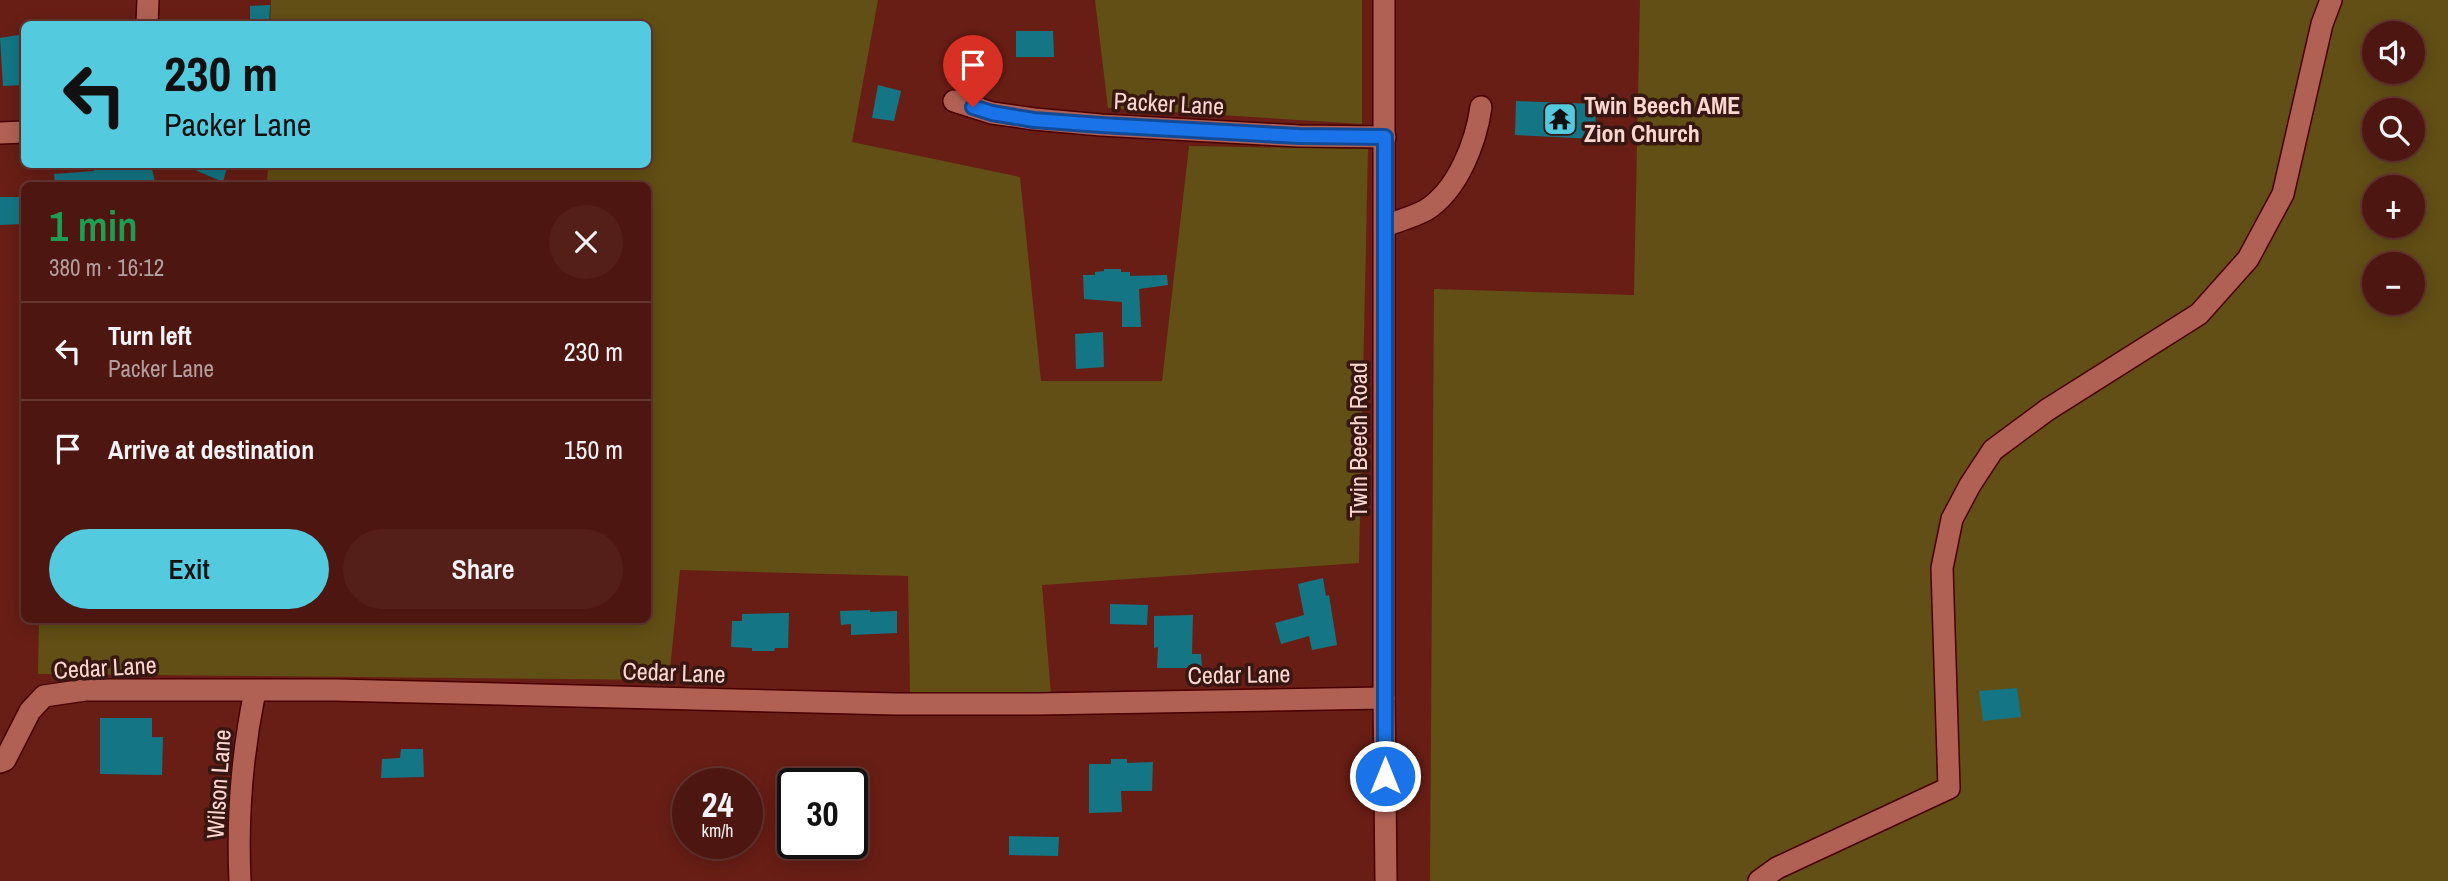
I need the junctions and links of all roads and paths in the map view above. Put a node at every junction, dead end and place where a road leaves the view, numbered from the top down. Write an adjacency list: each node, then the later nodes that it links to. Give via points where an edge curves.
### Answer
1 (148, 0): 4 (street)
2 (1384, 0): 9 (street, Twin Beech Road)
3 (2331, 0): 16 (street, via 2284,194 2248,259 2199,314 2047,410 1993,450 1952,519 1942,568 1950,788 1777,868)
4 (147, 21)
5 (954, 101): 9 (street, Packer Lane, via 1002,114 1101,125)
6 (1481, 107): 10 (street, via 1472,150 1443,194 1424,210)
7 (21, 132): 8 (street)
8 (0, 133)
9 (1385, 137): 10 (street, Twin Beech Road)
10 (1385, 226): 12 (street, Twin Beech Road)
11 (255, 691): 12 (street, Cedar Lane, via 905,704); 13 (street, Cedar Lane, via 85,690 44,696); 14 (street, Wilson Lane, via 240,795)
12 (1384, 698): 15 (street, Twin Beech Road)
13 (0, 762)
14 (240, 881)
15 (1386, 881)
16 (1759, 881)

